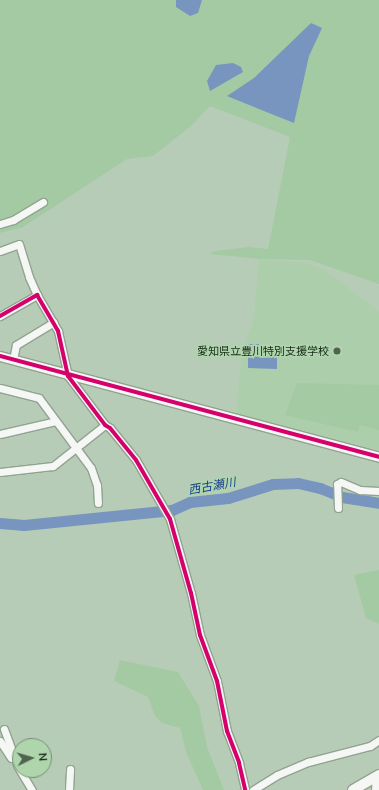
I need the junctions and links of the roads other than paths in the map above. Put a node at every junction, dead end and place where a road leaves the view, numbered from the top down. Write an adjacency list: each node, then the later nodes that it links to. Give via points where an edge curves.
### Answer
1 (43, 202): 2 (street, via 13,220)
2 (0, 224)
3 (0, 251): 4 (street, via 19,244 29,277)
4 (38, 295): 5 (street); 6 (street)
5 (0, 316)
6 (54, 322): 8 (street, via 16,345); 9 (street)
7 (0, 356): 8 (street)
8 (13, 360): 9 (street)
9 (68, 376): 12 (street); 15 (street)
10 (0, 388): 11 (street, via 39,398)
11 (56, 421): 13 (street); 14 (street)
12 (105, 425): 14 (street); 30 (street, via 136,460 170,519 191,592 200,635 217,681 227,731 239,763)
13 (0, 434)
14 (76, 448): 16 (street, via 53,466); 18 (street, via 91,468 97,485)
15 (379, 457)
16 (0, 472)
17 (379, 491): 19 (street, via 360,490 341,482 337,484)
18 (98, 503)
19 (338, 508)
20 (5, 729): 23 (street)
21 (379, 740): 31 (street, via 370,746 308,762 277,775)
22 (0, 742): 24 (street)
23 (12, 749)
24 (12, 759)
25 (70, 768): 29 (street)
26 (377, 776): 32 (main road); 33 (street)
27 (25, 778): 28 (street)
28 (32, 790)
29 (69, 790)
30 (245, 790)
31 (253, 790)
32 (353, 790)
33 (376, 790)

